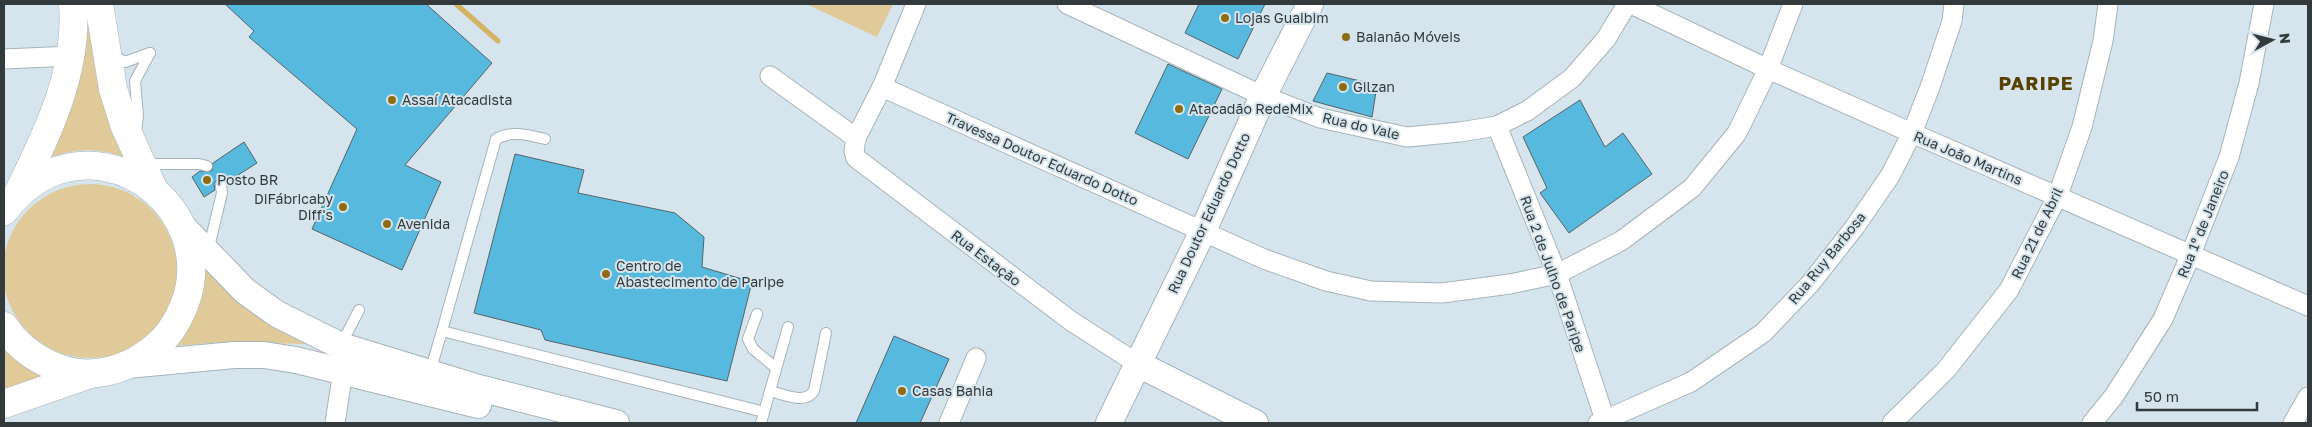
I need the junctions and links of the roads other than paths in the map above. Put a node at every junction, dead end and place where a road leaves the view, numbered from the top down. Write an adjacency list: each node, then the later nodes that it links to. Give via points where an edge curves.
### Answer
1 (73, 4): 13 (main road)
2 (99, 4): 12 (main road)
3 (916, 4): 17 (street)
4 (1067, 4): 18 (street, Rua do Vale)
5 (1310, 4): 18 (main road, Rua Doutor Eduardo Dotto)
6 (1627, 4): 19 (street, Rua do Vale, via 1606,39 1572,78 1527,111)
7 (1631, 4): 15 (street, Rua João Martins)
8 (1793, 4): 15 (street, Travessa Doutor Eduardo Dotto)
9 (1954, 4): 20 (street, Rua Ruy Barbosa, via 1952,21)
10 (2108, 4): 26 (street, Rua 21 de Abril, via 2103,41 2082,128)
11 (2264, 4): 31 (street, Rua 1º de Janeiro, via 2230,157)
12 (106, 50): 24 (main road, via 113,89); 24 (lane, via 125,62 150,53 136,81)
13 (72, 56): 14 (street); 27 (main road, via 61,96 40,149)
14 (4, 59)
15 (1768, 69): 20 (street, Rua João Martins); 32 (street, Travessa Doutor Eduardo Dotto, via 1737,133 1692,188 1621,241)
16 (770, 76): 21 (street)
17 (882, 87): 21 (street); 29 (street, Travessa Doutor Eduardo Dotto)
18 (1263, 96): 19 (street, Rua do Vale, via 1320,118 1407,137); 29 (main road, Rua Doutor Eduardo Dotto)
19 (1497, 126): 32 (street, Rua 2 de Julho de Paripe)
20 (1912, 134): 26 (street, Rua João Martins); 59 (street, Rua Ruy Barbosa, via 1890,176 1854,228 1810,284 1763,332 1691,382)
21 (856, 138): 42 (street, Rua Estação, via 855,154 859,162 1071,322)
22 (545, 139): 38 (lane, via 506,133 496,139)
23 (207, 166): 24 (lane)
24 (143, 167): 27 (main road, via 130,175 106,167 80,166 46,175); 28 (main road)
25 (221, 186): 30 (lane)
26 (2058, 195): 31 (street, Rua João Martins); 60 (street, Rua 21 de Abril, via 2009,290 1946,370)
27 (11, 203)
28 (183, 228): 30 (main road); 43 (main road, via 190,254 191,282 184,308 170,332 151,352)
29 (1203, 231): 32 (street, Travessa Doutor Eduardo Dotto, via 1326,281 1371,291 1442,293); 42 (main road, Rua Doutor Eduardo Dotto)
30 (208, 252): 40 (main road, via 245,291 277,314)
31 (2191, 254): 33 (street, Rua João Martins); 61 (street, Rua 1º de Janeiro, via 2163,319 2114,396)
32 (1557, 274): 59 (street, Rua 2 de Julho de Paripe)
33 (2308, 306)
34 (359, 310): 40 (lane)
35 (757, 314): 44 (lane, via 748,338 753,350)
36 (4, 326): 47 (main road, via 30,354 54,367)
37 (788, 327): 44 (lane)
38 (442, 331): 46 (lane); 51 (lane)
39 (826, 333): 48 (lane, via 811,396 804,399)
40 (341, 346): 46 (main road)
41 (976, 358): 56 (street)
42 (1138, 364): 57 (main road, Rua Doutor Eduardo Dotto); 58 (main road)
43 (127, 365): 45 (main road, via 225,355 264,355); 47 (main road)
44 (776, 368): 48 (lane)
45 (343, 372): 52 (street); 53 (main road)
46 (429, 373): 54 (main road)
47 (92, 374): 50 (main road)
48 (770, 391): 51 (lane)
49 (2308, 398): 62 (street)
50 (4, 404)
51 (764, 412): 55 (lane)
52 (335, 423)
53 (547, 423)
54 (616, 423)
55 (761, 423)
56 (949, 423)
57 (1109, 423)
58 (1255, 423)
59 (1603, 423)
60 (1892, 423)
61 (2092, 423)
62 (2293, 423)

